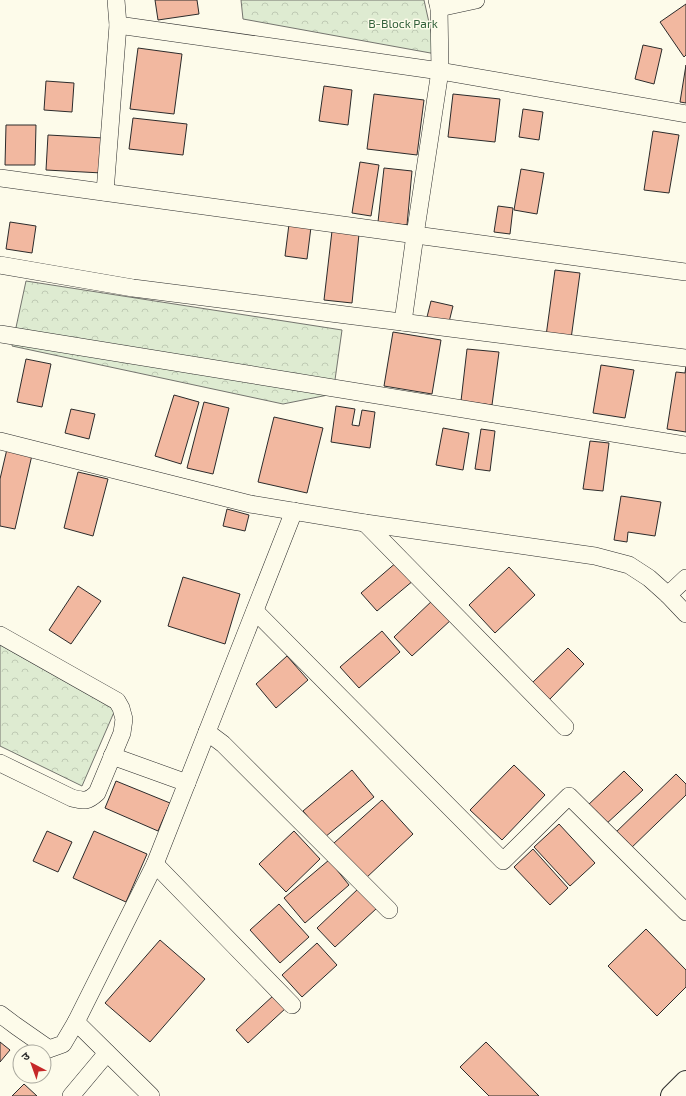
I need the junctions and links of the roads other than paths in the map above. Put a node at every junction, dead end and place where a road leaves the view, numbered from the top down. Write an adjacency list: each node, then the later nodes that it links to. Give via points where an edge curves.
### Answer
1 (116, 0): 4 (street)
2 (476, 0): 3 (street)
3 (438, 4): 5 (street)
4 (118, 24): 5 (street); 8 (street)
5 (440, 71): 6 (street); 9 (street)
6 (686, 114)
7 (0, 178): 8 (street)
8 (105, 192): 9 (street)
9 (415, 235): 11 (street); 12 (street)
10 (0, 265): 12 (street, via 133,288)
11 (686, 272)
12 (403, 322): 14 (street)
13 (0, 334): 16 (street)
14 (686, 358)
15 (0, 441): 17 (street, via 250,504)
16 (686, 444)
17 (294, 511): 18 (street); 21 (street)
18 (365, 523): 20 (street, via 595,556 629,565); 24 (street)
19 (686, 578): 20 (street)
20 (668, 595): 22 (street)
21 (254, 611): 25 (street); 31 (street, via 503,861 569,796)
22 (686, 614)
23 (0, 635): 26 (street, via 117,701 124,719 122,733)
24 (565, 727)
25 (207, 732): 28 (street); 30 (street, via 223,744)
26 (112, 756): 27 (street, via 97,793 90,800 72,798); 28 (street)
27 (0, 763)
28 (187, 783): 29 (street)
29 (155, 864): 32 (street); 34 (street)
30 (389, 910)
31 (686, 912)
32 (292, 1005)
33 (0, 1014): 34 (street, via 49,1049 63,1044)
34 (76, 1022): 35 (street)
35 (107, 1053): 37 (street); 38 (street)
36 (686, 1082): 39 (main road)
37 (71, 1096)
38 (151, 1096)
39 (672, 1096)

